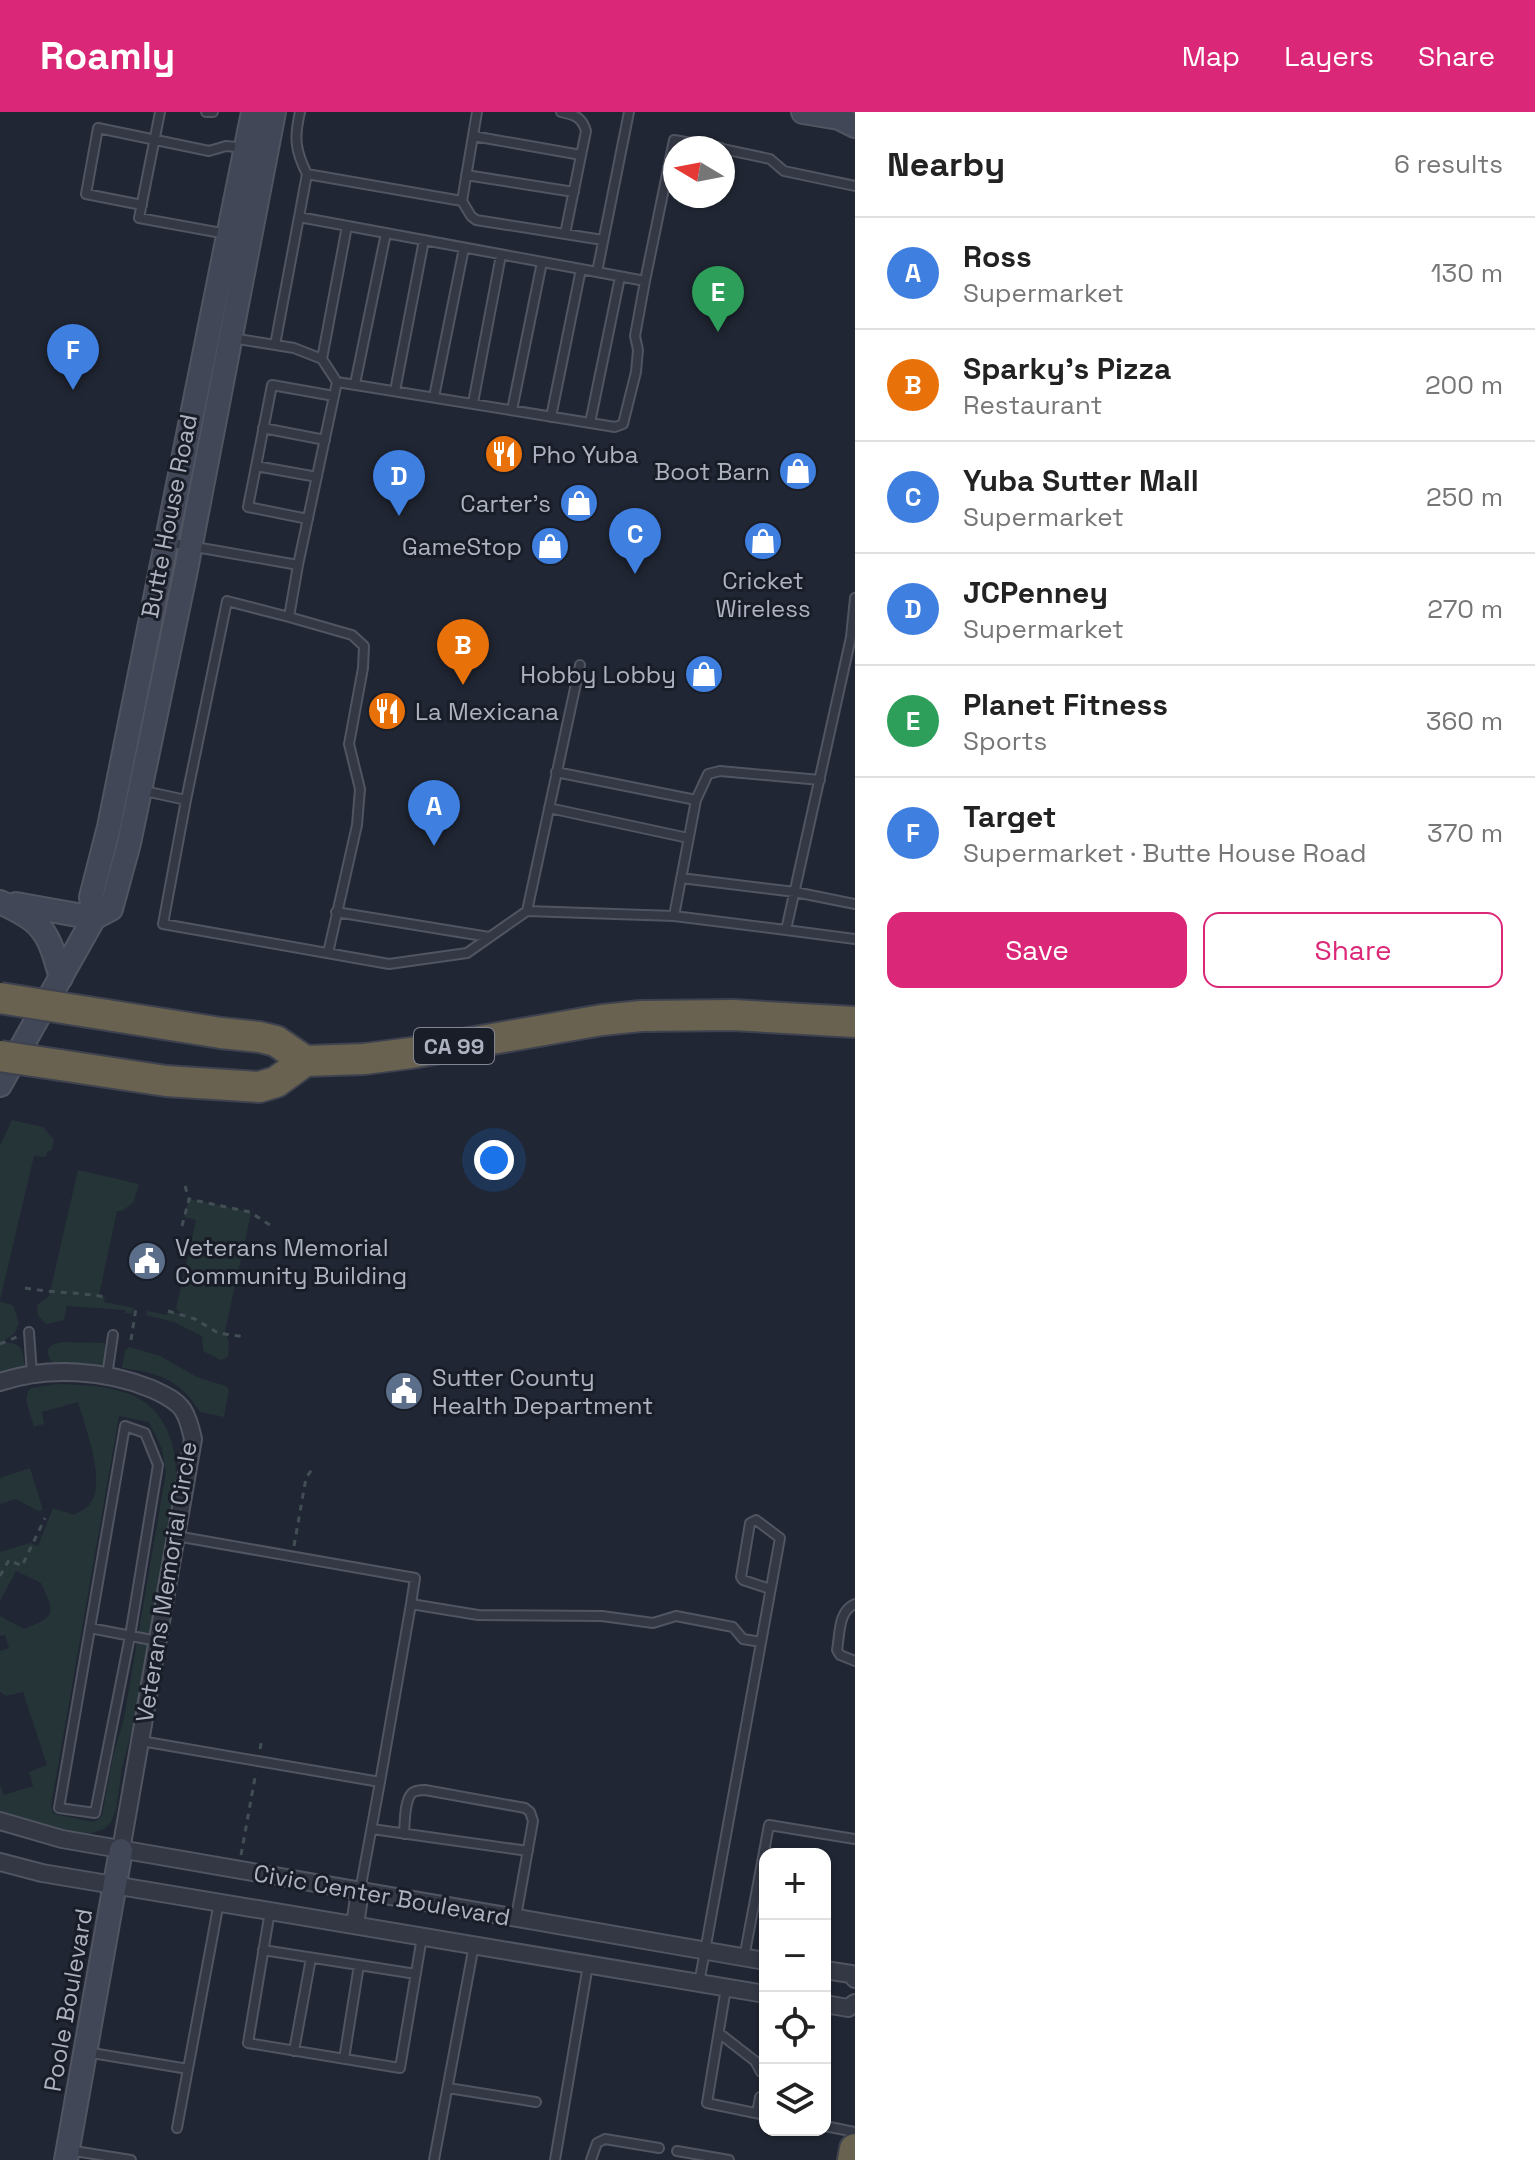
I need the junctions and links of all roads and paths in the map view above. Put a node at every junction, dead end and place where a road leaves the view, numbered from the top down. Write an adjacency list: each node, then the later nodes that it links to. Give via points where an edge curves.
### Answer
1 (160, 112): 13 (lane)
2 (206, 112): 3 (lane)
3 (213, 112)
4 (253, 112): 14 (main road, Butte House Road)
5 (274, 112): 38 (main road, Butte House Road)
6 (300, 112): 17 (lane, via 296,145)
7 (477, 112): 12 (lane)
8 (561, 112): 16 (lane, via 577,115 584,123)
9 (629, 112): 30 (lane)
10 (803, 112): 11 (main road)
11 (847, 118)
12 (473, 136): 16 (lane); 18 (lane)
13 (155, 140): 14 (lane, via 209,151); 23 (lane); 23 (lane, via 98,128 86,194)
14 (245, 148): 27 (main road, Butte House Road)
15 (735, 151): 19 (lane, via 770,159 784,171)
16 (581, 155): 20 (lane)
17 (307, 174): 22 (lane); 24 (lane)
18 (466, 175): 20 (lane); 22 (lane)
19 (855, 186)
20 (574, 192): 28 (lane)
21 (663, 193): 37 (lane)
22 (462, 201): 28 (lane, via 476,220)
23 (142, 205): 27 (lane, via 139,218)
24 (299, 217): 25 (lane); 39 (lane)
25 (347, 226): 26 (lane); 40 (lane)
26 (386, 233): 29 (lane); 42 (lane)
27 (228, 234): 55 (main road, Butte House Road)
28 (565, 234): 30 (lane)
29 (424, 240): 31 (lane); 43 (lane)
30 (603, 240): 35 (lane)
31 (464, 248): 32 (lane); 45 (lane)
32 (501, 255): 33 (lane); 46 (lane)
33 (542, 262): 34 (lane); 47 (lane)
34 (581, 269): 35 (lane); 48 (lane)
35 (597, 272): 36 (lane)
36 (620, 277): 37 (lane); 49 (lane)
37 (645, 281): 49 (lane, via 635,336 636,372 623,424)
38 (231, 338): 39 (lane); 56 (main road, Butte House Road)
39 (275, 345): 40 (lane)
40 (322, 359): 41 (lane)
41 (337, 382): 42 (lane); 44 (lane)
42 (355, 384): 43 (lane)
43 (395, 391): 45 (lane)
44 (334, 396): 50 (lane, via 272,385); 51 (lane)
45 (434, 397): 46 (lane)
46 (473, 403): 47 (lane)
47 (512, 410): 48 (lane)
48 (551, 417): 49 (lane)
49 (590, 423)
50 (263, 428): 51 (lane); 52 (lane)
51 (325, 440): 53 (lane)
52 (256, 466): 53 (lane); 54 (lane, via 248,507)
53 (317, 477): 54 (lane)
54 (308, 519): 57 (lane)
55 (166, 542): 56 (lane); 76 (main road, Butte House Road, via 91,897)
56 (190, 545): 57 (lane); 64 (main road, Butte House Road)
57 (298, 565): 59 (lane)
58 (855, 598): 60 (lane)
59 (289, 617): 65 (lane, via 227,601); 74 (lane, via 352,635 364,646 349,744 360,789 357,825)
60 (853, 637): 63 (lane)
61 (580, 665): 62 (lane)
62 (556, 772): 66 (lane); 67 (lane)
63 (820, 780): 66 (lane, via 714,771); 70 (lane)
64 (140, 790): 65 (lane); 76 (main road, Butte House Road, via 111,909)
65 (186, 800): 80 (lane, via 163,924)
66 (696, 800): 68 (lane)
67 (549, 808): 68 (lane); 73 (lane)
68 (688, 838): 69 (lane)
69 (681, 878): 70 (lane); 75 (lane)
70 (795, 892): 72 (lane); 77 (lane)
71 (0, 901): 76 (main road); 81 (main road, via 38,925 52,946)
72 (855, 904)
73 (527, 911): 75 (lane); 78 (lane)
74 (336, 912): 78 (lane); 80 (lane)
75 (674, 916): 77 (lane)
76 (94, 918): 81 (main road, Butte House Road)
77 (786, 930): 79 (lane)
78 (490, 937): 80 (lane, via 467,953 389,964)
79 (855, 939)
80 (328, 953)
81 (61, 978): 86 (main road, Butte House Road)
82 (0, 998): 85 (highway, bridge, via 259,1037 276,1041)
83 (855, 1022): 85 (highway, CA 99, via 641,1016 411,1053)
84 (0, 1056): 85 (highway, bridge, via 166,1081 259,1087 276,1082)
85 (305, 1061)
86 (0, 1085)
87 (185, 1186): 88 (path)
88 (189, 1199): 89 (path, via 250,1212); 90 (path)
89 (270, 1225)
90 (182, 1226)
91 (25, 1288): 92 (path)
92 (105, 1297)
93 (136, 1308): 98 (path)
94 (168, 1311): 97 (path, via 218,1333)
95 (29, 1332): 99 (path); 100 (lane)
96 (113, 1335): 101 (lane)
97 (245, 1337)
98 (131, 1340)
99 (0, 1344)
100 (32, 1375): 101 (street, Veterans Memorial Circle); 102 (street, Veterans Memorial Circle)
101 (107, 1376): 105 (street, Veterans Memorial Circle, via 164,1394 183,1410 193,1439)
102 (0, 1382)
103 (312, 1469): 106 (path)
104 (45, 1518): 107 (path, via 22,1566 9,1560)
105 (176, 1536): 106 (lane); 113 (street, Veterans Memorial Circle)
106 (293, 1556): 109 (lane, via 415,1578)
107 (0, 1576)
108 (770, 1589): 108 (lane, via 780,1538 756,1520 750,1523 741,1577); 114 (lane)
109 (411, 1604): 114 (lane, via 478,1615 602,1616 653,1623 676,1616 733,1627 743,1639); 118 (lane)
110 (855, 1604): 115 (lane, via 843,1614 837,1650)
111 (90, 1628): 112 (lane); 112 (lane, via 59,1808 95,1813); 112 (lane, via 125,1426 145,1433 158,1465)
112 (130, 1636): 113 (lane)
113 (157, 1641): 116 (street, Veterans Memorial Circle)
114 (761, 1642): 136 (lane)
115 (855, 1661)
116 (140, 1741): 117 (lane); 123 (street, Veterans Memorial Circle)
117 (258, 1761): 118 (lane); 125 (path)
118 (380, 1782): 120 (lane)
119 (0, 1821): 123 (street, Civic Center Boulevard)
120 (372, 1829): 121 (lane); 128 (lane)
121 (404, 1834): 124 (lane); 124 (lane, via 410,1796 425,1790 525,1808 533,1818)
122 (855, 1839): 138 (lane, via 769,1825)
123 (121, 1850): 127 (main road, Poole Boulevard); 128 (street, Civic Center Boulevard)
124 (528, 1851): 131 (lane)
125 (241, 1859)
126 (0, 1862): 127 (street, Civic Center Boulevard)
127 (115, 1884): 129 (street, Civic Center Boulevard); 152 (main road, Poole Boulevard)
128 (360, 1891): 131 (street, Civic Center Boulevard); 132 (street)
129 (219, 1902): 130 (street, Civic Center Boulevard); 155 (lane)
130 (270, 1911): 132 (street, Civic Center Boulevard); 135 (lane)
131 (516, 1918): 136 (street, Civic Center Boulevard)
132 (355, 1925): 133 (street, Civic Center Boulevard)
133 (422, 1937): 134 (street, Civic Center Boulevard); 143 (lane)
134 (474, 1945): 141 (street, Civic Center Boulevard); 156 (lane)
135 (263, 1950): 137 (lane); 151 (lane, via 248,2043)
136 (705, 1951): 138 (street, Civic Center Boulevard); 145 (lane)
137 (311, 1958): 140 (lane); 151 (lane)
138 (744, 1958): 139 (street, Civic Center Boulevard)
139 (759, 1960)
140 (359, 1965): 143 (lane); 153 (lane)
141 (588, 1965): 145 (street, Civic Center Boulevard); 168 (lane)
142 (831, 1971): 144 (street)
143 (416, 1974): 153 (lane, via 400,2068)
144 (855, 1979)
145 (699, 1984): 146 (street, Civic Center Boulevard)
146 (726, 1988): 147 (street, Civic Center Boulevard); 150 (lane)
147 (759, 1993)
148 (855, 2003): 149 (street, via 848,2008)
149 (831, 2005)
150 (719, 2033): 154 (lane); 158 (lane, via 707,2103)
151 (294, 2051): 153 (lane)
152 (85, 2052): 155 (lane); 165 (main road, Poole Boulevard)
153 (344, 2059)
154 (759, 2068)
155 (188, 2069): 160 (lane)
156 (448, 2088): 157 (lane); 167 (lane)
157 (536, 2102)
158 (759, 2114)
159 (831, 2127): 161 (lane)
160 (177, 2128)
161 (855, 2132)
162 (659, 2148): 169 (lane, via 605,2139 597,2143)
163 (855, 2149): 171 (highway)
164 (677, 2151): 170 (lane)
165 (67, 2155): 166 (lane)
166 (131, 2160)
167 (434, 2160)
168 (555, 2160)
169 (591, 2160)
170 (729, 2160)
171 (853, 2160)

